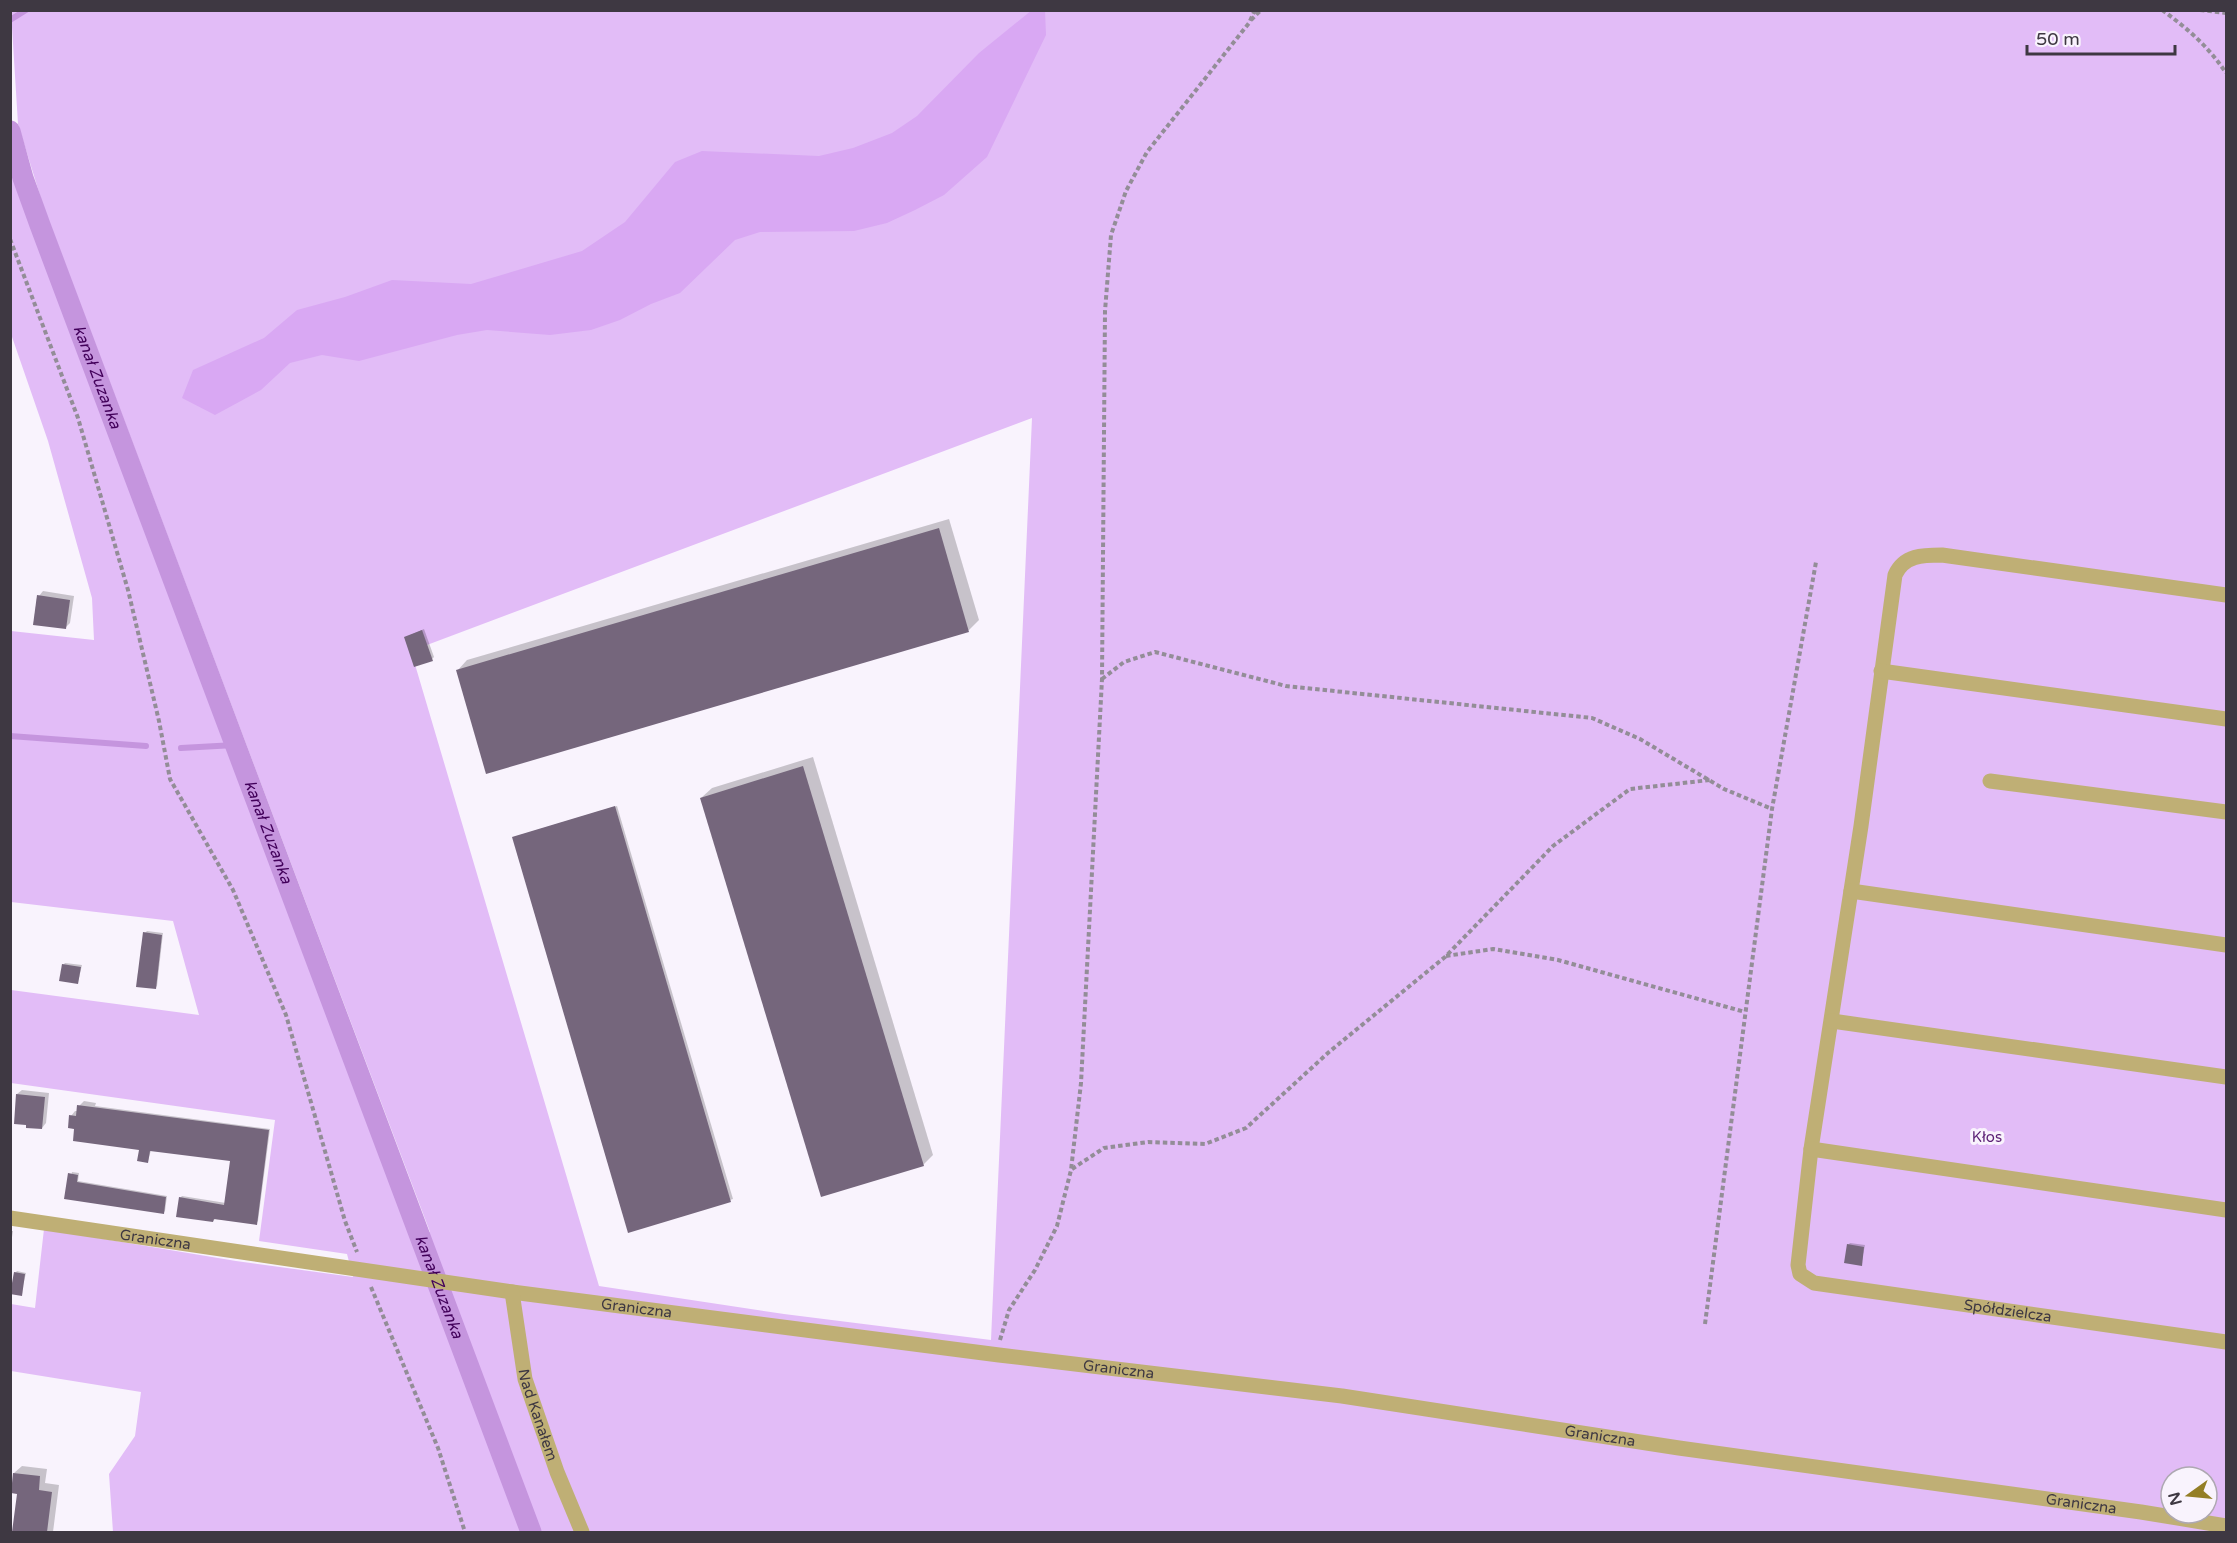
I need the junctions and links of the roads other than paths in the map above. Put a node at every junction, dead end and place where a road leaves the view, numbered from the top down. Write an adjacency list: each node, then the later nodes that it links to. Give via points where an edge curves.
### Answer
1 (2226, 595): 2 (street, via 1942,555 1920,556 1904,562 1895,575)
2 (1881, 671): 3 (street); 6 (street)
3 (2226, 719)
4 (1990, 781): 5 (street)
5 (2226, 813)
6 (1851, 891): 7 (street); 8 (street)
7 (2226, 945)
8 (1832, 1021): 9 (street); 10 (street)
9 (2226, 1077)
10 (1811, 1149): 11 (street); 14 (street, Spółdzielcza, via 1798,1265 1800,1274 1814,1283)
11 (2226, 1210)
12 (10, 1218): 13 (street, Graniczna)
13 (512, 1292): 15 (street, Graniczna, via 1342,1396); 16 (street, Nad Kanałem, via 525,1379)
14 (2226, 1342)
15 (2226, 1526)
16 (582, 1533)

